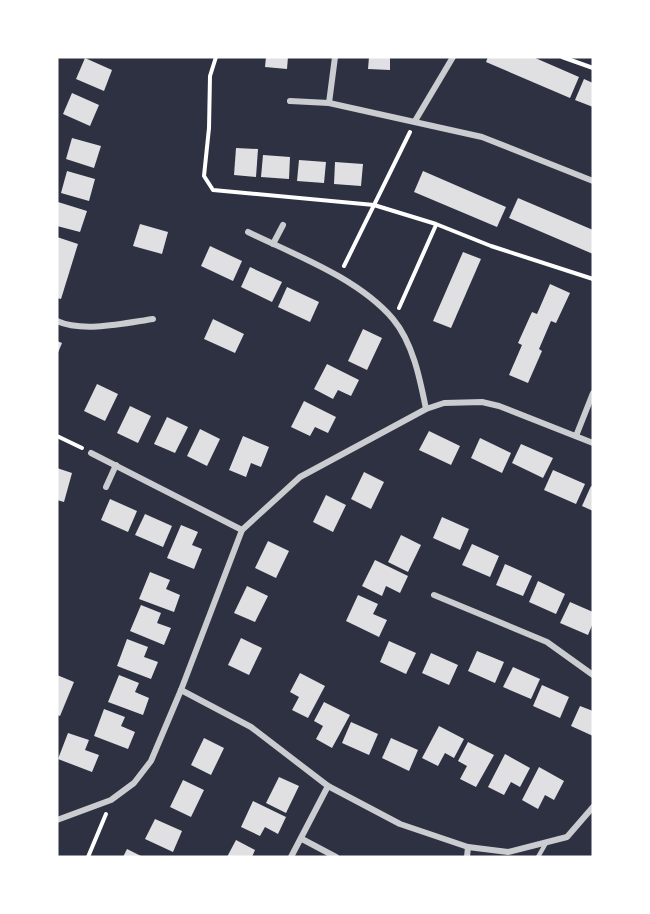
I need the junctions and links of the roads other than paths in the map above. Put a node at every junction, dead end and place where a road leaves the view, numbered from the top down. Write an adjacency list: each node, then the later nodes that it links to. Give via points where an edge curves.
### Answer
1 (334, 57): 4 (street)
2 (453, 57): 5 (street)
3 (290, 101): 4 (street)
4 (329, 103): 5 (street)
5 (415, 121): 6 (street, via 482,137)
6 (593, 181)
7 (283, 225): 9 (street)
8 (248, 232): 9 (street)
9 (273, 244): 13 (street, via 371,297 393,320 418,370)
10 (153, 319): 11 (street, via 97,326)
11 (57, 321)
12 (593, 393): 14 (street)
13 (426, 408): 14 (street, via 444,403 482,402); 19 (street, via 300,477)
14 (576, 436): 15 (street)
15 (593, 443)
16 (91, 453): 17 (street)
17 (116, 465): 18 (street); 19 (street)
18 (106, 487)
19 (242, 530): 22 (street)
20 (434, 595): 21 (street, via 547,642)
21 (593, 675)
22 (182, 690): 23 (street, via 250,728); 25 (street, via 151,761 134,783 106,801)
23 (328, 786): 26 (street); 28 (street, via 400,824)
24 (593, 807): 27 (street, via 567,837)
25 (57, 820)
26 (302, 839): 29 (street); 30 (street)
27 (546, 843): 28 (street, via 508,852); 32 (lane)
28 (468, 847): 31 (street)
29 (291, 857)
30 (336, 857)
31 (467, 857)
32 (538, 857)

